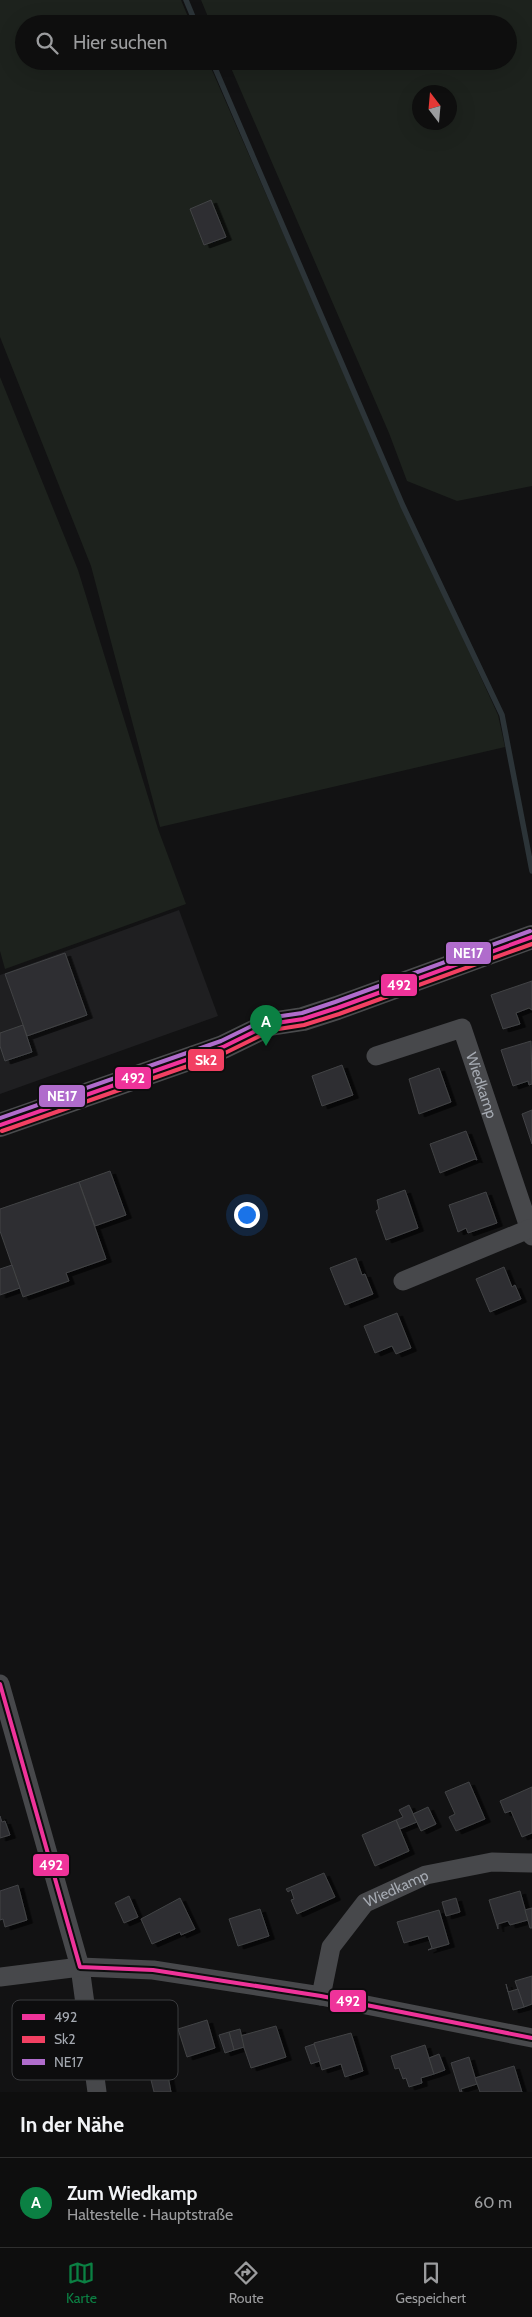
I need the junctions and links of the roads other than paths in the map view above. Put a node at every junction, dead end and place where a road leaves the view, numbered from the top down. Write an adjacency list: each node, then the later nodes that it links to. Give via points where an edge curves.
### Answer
1 (532, 937): 3 (main road, via 303,1019 270,1024 223,1047)
2 (376, 1056): 4 (street, Wiedkamp, via 462,1028)
3 (0, 1124)
4 (531, 1233): 5 (street, Wiedkamp)
5 (403, 1281)
6 (0, 1684): 8 (street)
7 (532, 1863): 10 (street, Wiedkamp, via 492,1862 426,1875 365,1903 331,1947)
8 (80, 1968): 9 (street); 10 (street, via 153,1970); 11 (street)
9 (0, 1977)
10 (321, 1996): 12 (street)
11 (84, 2000)
12 (532, 2038)

